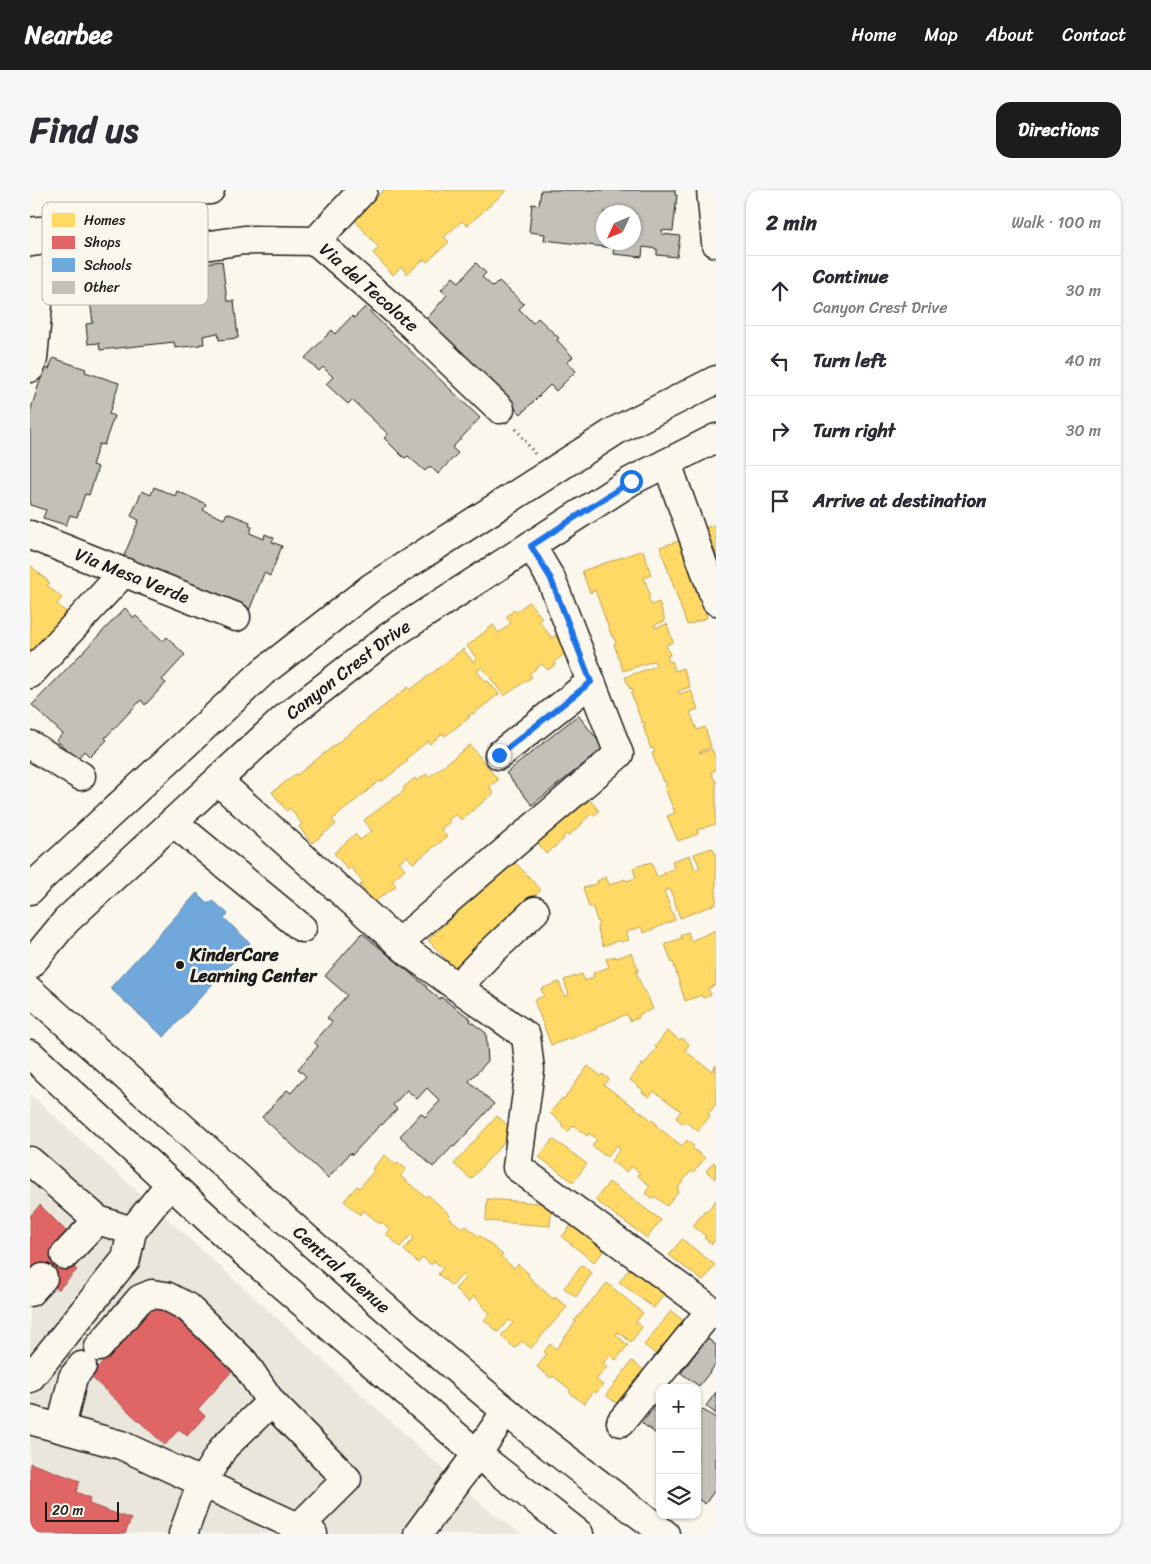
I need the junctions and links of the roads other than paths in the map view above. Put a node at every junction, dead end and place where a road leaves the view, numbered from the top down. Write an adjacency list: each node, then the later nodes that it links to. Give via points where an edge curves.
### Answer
1 (210, 190): 4 (main road)
2 (363, 190): 5 (main road)
3 (711, 190): 6 (main road)
4 (30, 202)
5 (316, 241): 7 (main road, Via del Tecolote, via 244,240); 11 (main road, Via del Tecolote, via 412,325)
6 (716, 244)
7 (208, 246)
8 (36, 272): 9 (main road)
9 (30, 368)
10 (716, 380): 26 (main road, via 618,430 372,587 262,672)
11 (500, 409)
12 (716, 438): 13 (main road, Canyon Crest Drive)
13 (667, 463): 15 (main road, Canyon Crest Drive, via 631,481); 17 (main road)
14 (30, 534): 16 (main road, Via Mesa Verde)
15 (531, 546): 20 (main road, via 551,579); 24 (main road, Canyon Crest Drive, via 390,636 286,717)
16 (124, 572): 18 (main road, Via Mesa Verde); 19 (main road)
17 (716, 601)
18 (236, 617)
19 (30, 674)
20 (591, 682): 22 (main road); 29 (main road, via 619,754)
21 (30, 745): 23 (main road)
22 (499, 755)
23 (81, 776)
24 (218, 781): 25 (main road, Canyon Crest Drive); 29 (main road)
25 (173, 822): 28 (main road); 30 (main road, Canyon Crest Drive, via 66,921)
26 (30, 890)
27 (535, 911): 31 (main road)
28 (302, 928)
29 (398, 943): 31 (main road)
30 (30, 965)
31 (457, 987): 39 (main road, via 526,1036 530,1070 517,1166)
32 (30, 991): 42 (main road, Central Avenue, via 280,1215)
33 (30, 1054): 35 (main road)
34 (30, 1161): 36 (main road)
35 (170, 1184): 37 (main road); 46 (main road)
36 (98, 1220): 37 (main road); 38 (main road)
37 (132, 1231): 40 (main road, via 126,1259)
38 (65, 1255)
39 (713, 1312): 44 (main road)
40 (30, 1378)
41 (271, 1402): 45 (main road, via 244,1362 186,1307 166,1296 152,1294 140,1300 73,1377); 47 (main road, via 224,1447); 48 (main road, via 347,1479)
42 (506, 1411): 46 (main road); 52 (main road, Central Avenue)
43 (30, 1420): 45 (main road)
44 (621, 1422)
45 (61, 1428): 47 (main road, via 121,1445)
46 (477, 1454): 50 (main road); 51 (main road)
47 (202, 1482): 48 (main road); 49 (main road)
48 (306, 1531)
49 (183, 1534)
50 (418, 1534)
51 (579, 1534)
52 (665, 1534)

